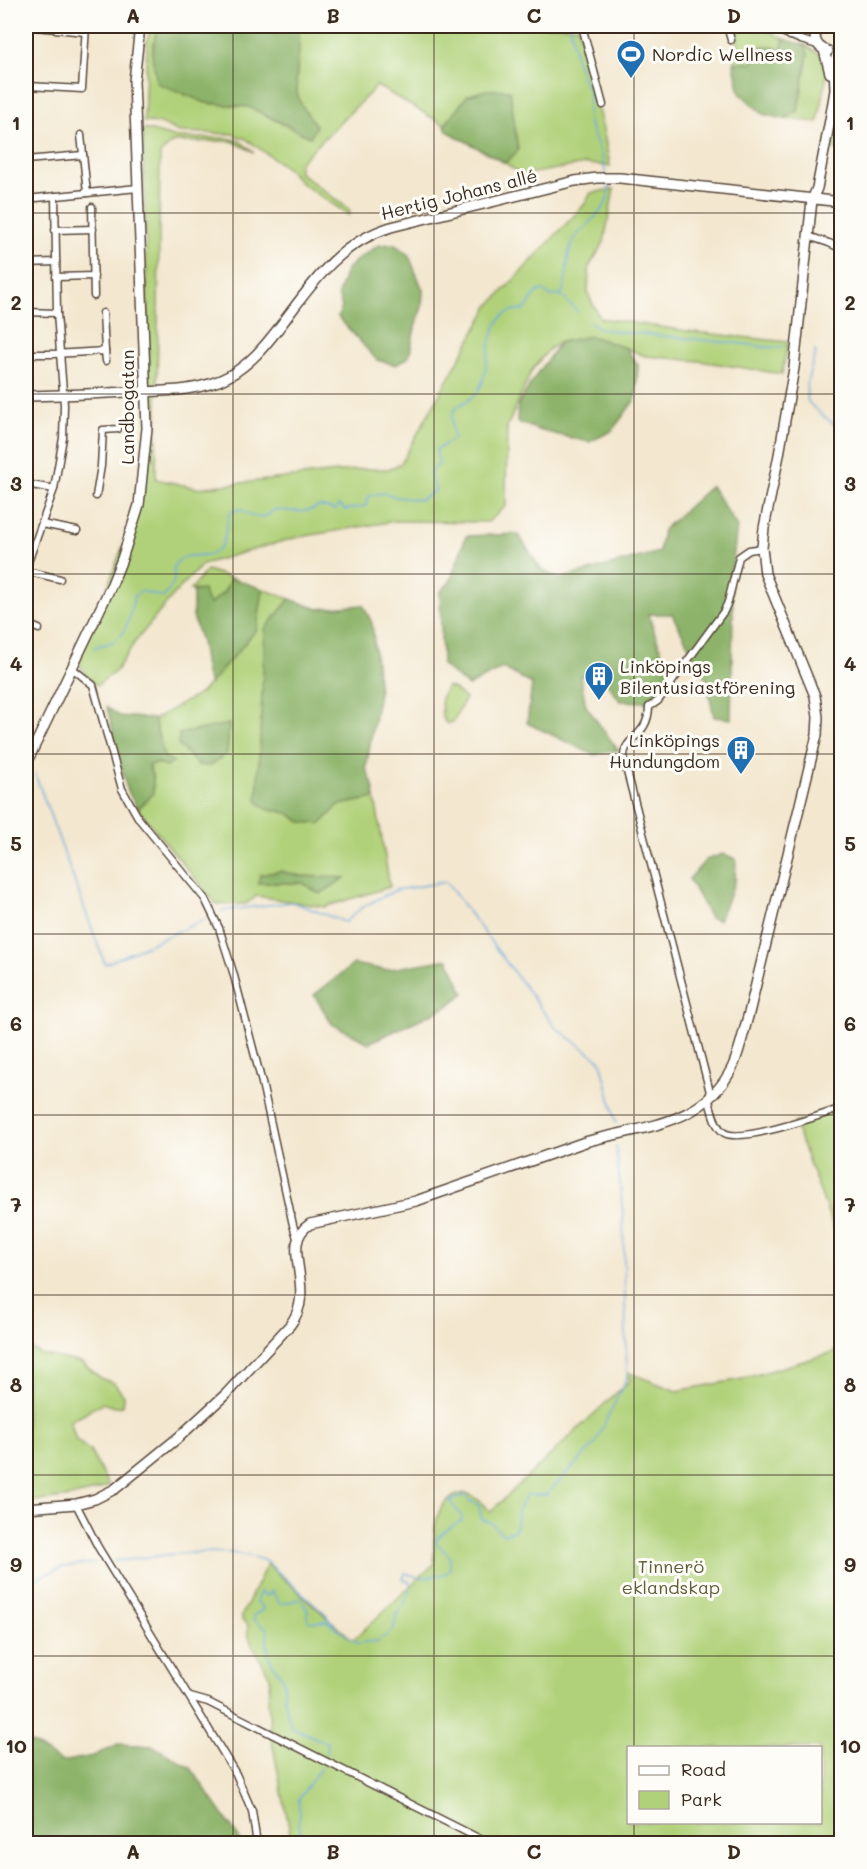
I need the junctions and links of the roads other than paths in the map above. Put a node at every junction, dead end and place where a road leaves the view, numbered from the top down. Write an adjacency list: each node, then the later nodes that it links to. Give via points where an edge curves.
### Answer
1 (26, 26): 7 (street)
2 (140, 26): 17 (street, Landbogatan, via 134,81)
3 (582, 26): 13 (street)
4 (727, 26): 9 (street)
5 (773, 26): 8 (street)
6 (819, 26): 8 (street); 11 (street, via 815,36)
7 (86, 29): 12 (street, via 82,92)
8 (790, 36): 11 (street)
9 (731, 40)
10 (841, 45): 11 (street, via 832,51); 20 (street, via 834,64 835,90)
11 (821, 48): 20 (street, via 830,70 829,90)
12 (28, 86)
13 (603, 105)
14 (81, 135): 15 (street)
15 (83, 155): 16 (street); 18 (street)
16 (26, 160)
17 (138, 188): 18 (street); 40 (street, Landbogatan)
18 (87, 193): 19 (street)
19 (55, 196): 21 (street); 25 (street)
20 (813, 197): 22 (street, Hertig Johans allé); 26 (street); 40 (street, Hertig Johans allé, via 597,178 374,232 333,260 263,348 241,369 194,388)
21 (26, 199)
22 (842, 202)
23 (92, 207): 24 (street)
24 (93, 229): 25 (street); 30 (street)
25 (55, 230): 28 (street)
26 (808, 236): 27 (street); 49 (street, via 792,379)
27 (842, 249)
28 (56, 262): 29 (street); 31 (street)
29 (26, 263)
30 (94, 276): 31 (street); 32 (street)
31 (56, 277): 34 (street)
32 (94, 296)
33 (26, 312): 34 (street)
34 (57, 313): 38 (street)
35 (103, 313): 36 (street)
36 (105, 351): 38 (street); 39 (street)
37 (26, 354): 38 (street)
38 (60, 354): 41 (street)
39 (106, 361)
40 (146, 392): 41 (street, Hertig Johans allé); 54 (street, Landbogatan, via 146,456 132,532)
41 (63, 395): 42 (street, Hertig Johans allé); 45 (street, via 62,446)
42 (26, 396)
43 (118, 429): 46 (street, via 103,430)
44 (26, 484): 45 (street)
45 (54, 489): 47 (street)
46 (96, 496)
47 (42, 524): 48 (street); 50 (street)
48 (76, 531)
49 (762, 548): 56 (street, via 765,574 815,696 818,726 738,1054 728,1075); 56 (street, via 739,557 724,611 658,701 649,707 645,727 624,751)
50 (26, 570): 51 (street)
51 (60, 579)
52 (26, 624): 53 (street)
53 (39, 629)
54 (72, 668): 55 (street, Landbogatan); 58 (street, via 93,685 122,789 139,819 205,899 219,928 262,1083)
55 (26, 764)
56 (709, 1097): 57 (street, via 718,1126 732,1136 754,1134); 58 (street, via 687,1113 658,1125 585,1142 416,1201 310,1224)
57 (842, 1108)
58 (297, 1238): 59 (street, via 302,1298 290,1325 226,1394 179,1437 114,1489)
59 (76, 1504): 60 (street); 61 (street)
60 (26, 1508)
61 (190, 1697): 62 (street, via 242,1788 252,1811); 63 (street)
62 (257, 1844)
63 (490, 1844)

